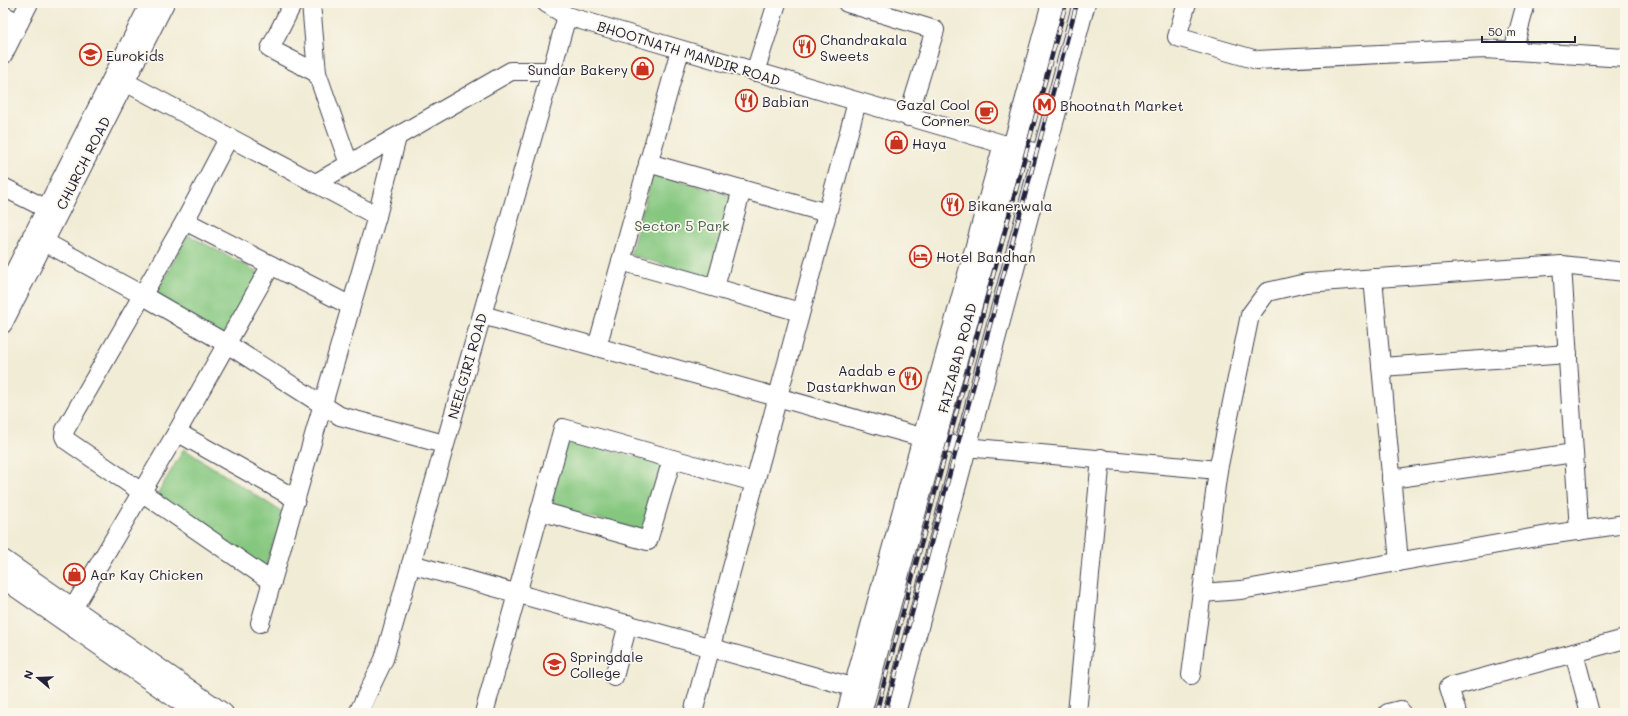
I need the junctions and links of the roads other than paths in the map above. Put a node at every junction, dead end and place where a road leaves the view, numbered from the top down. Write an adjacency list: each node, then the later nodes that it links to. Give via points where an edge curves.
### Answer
1 (29, 3): 15 (street)
2 (150, 3): 23 (street, CHURCH ROAD)
3 (165, 3): 23 (street, CHURCH ROAD)
4 (293, 3): 22 (street, via 270,49)
5 (311, 3): 22 (street)
6 (546, 3): 14 (street, BHOOTNATH MANDIR ROAD)
7 (777, 3): 21 (street)
8 (847, 3): 25 (street, via 935,30)
9 (1053, 3): 28 (main road, FAIZABAD ROAD)
10 (1084, 3): 29 (main road)
11 (1187, 3): 17 (street, via 1177,37 1257,60 1485,49)
12 (1526, 3): 17 (street)
13 (3, 15): 15 (street)
14 (567, 16): 16 (street, BHOOTNATH MANDIR ROAD); 20 (street, NEELGIRI ROAD)
15 (19, 23): 18 (street)
16 (680, 50): 21 (street, BHOOTNATH MANDIR ROAD); 30 (street)
17 (1513, 51): 19 (street)
18 (3, 55)
19 (1625, 58)
20 (551, 71): 27 (street, via 511,71); 50 (street, NEELGIRI ROAD)
21 (755, 72): 24 (street, BHOOTNATH MANDIR ROAD)
22 (317, 73): 31 (street)
23 (119, 79): 26 (street); 35 (street, CHURCH ROAD)
24 (857, 102): 25 (street, BHOOTNATH MANDIR ROAD); 36 (street)
25 (908, 117): 28 (street, BHOOTNATH MANDIR ROAD)
26 (229, 137): 32 (street); 38 (street)
27 (397, 137): 31 (street); 37 (street)
28 (1008, 146): 29 (street, BHOOTNATH MANDIR ROAD); 59 (main road, FAIZABAD ROAD)
29 (1043, 154): 61 (main road)
30 (648, 162): 34 (street); 40 (street)
31 (349, 164): 32 (street)
32 (316, 183): 37 (street)
33 (3, 187): 35 (street)
34 (742, 189): 36 (street); 45 (street)
35 (52, 211): 39 (street, CHURCH ROAD)
36 (827, 213): 49 (street)
37 (377, 216): 48 (street)
38 (185, 221): 41 (street); 47 (street)
39 (38, 239): 46 (street, CHURCH ROAD); 47 (street); 51 (street, CHURCH ROAD)
40 (621, 260): 45 (street); 53 (street)
41 (271, 265): 48 (street); 52 (street)
42 (1562, 265): 43 (street); 44 (street); 54 (street)
43 (1625, 272)
44 (1373, 278): 55 (street); 65 (street, via 1306,283 1266,292 1250,315)
45 (715, 287): 49 (street)
46 (3, 294)
47 (142, 295): 52 (street); 68 (street, via 65,430 64,436 66,440)
48 (351, 306): 57 (street)
49 (800, 312): 56 (street)
50 (482, 315): 53 (street); 60 (street, NEELGIRI ROAD)
51 (3, 324)
52 (228, 344): 57 (street); 58 (street)
53 (597, 347): 56 (street)
54 (1568, 354): 55 (street); 62 (street)
55 (1381, 367): 66 (street)
56 (777, 397): 59 (street); 67 (street)
57 (323, 405): 60 (street, via 340,416); 69 (street)
58 (177, 432): 68 (street); 69 (street)
59 (928, 439): 61 (street); 88 (main road, FAIZABAD ROAD)
60 (444, 444): 75 (street, NEELGIRI ROAD)
61 (965, 447): 63 (street); 96 (main road)
62 (1574, 453): 66 (street); 72 (street)
63 (1101, 458): 65 (street); 97 (street)
64 (672, 459): 67 (street); 70 (street, via 648,541); 70 (street, via 562,428)
65 (1218, 470): 79 (street)
66 (1391, 479): 74 (street)
67 (754, 482): 84 (street)
68 (142, 493): 77 (street); 80 (street)
69 (296, 499): 77 (street)
70 (540, 510): 78 (street)
71 (1625, 524): 72 (street)
72 (1579, 531): 74 (street)
73 (3, 559): 80 (street)
74 (1399, 562): 79 (street, via 1241,590)
75 (411, 564): 78 (street); 91 (street, NEELGIRI ROAD, via 384,659)
76 (3, 579): 80 (street)
77 (272, 582): 81 (street)
78 (518, 593): 82 (street); 92 (street)
79 (1202, 593): 86 (street)
80 (69, 615): 89 (street); 90 (street)
81 (260, 623)
82 (628, 624): 84 (street); 87 (street)
83 (1625, 639): 85 (street)
84 (710, 647): 88 (street); 93 (street)
85 (1574, 653): 98 (street, via 1449,687); 99 (street)
86 (1191, 676)
87 (614, 677)
88 (860, 689): 94 (street); 95 (main road, FAIZABAD ROAD)
89 (196, 713)
90 (224, 713)
91 (358, 713)
92 (484, 713)
93 (693, 713)
94 (846, 713)
95 (860, 713)
96 (894, 713)
97 (1076, 713)
98 (1457, 713)
99 (1590, 713)

